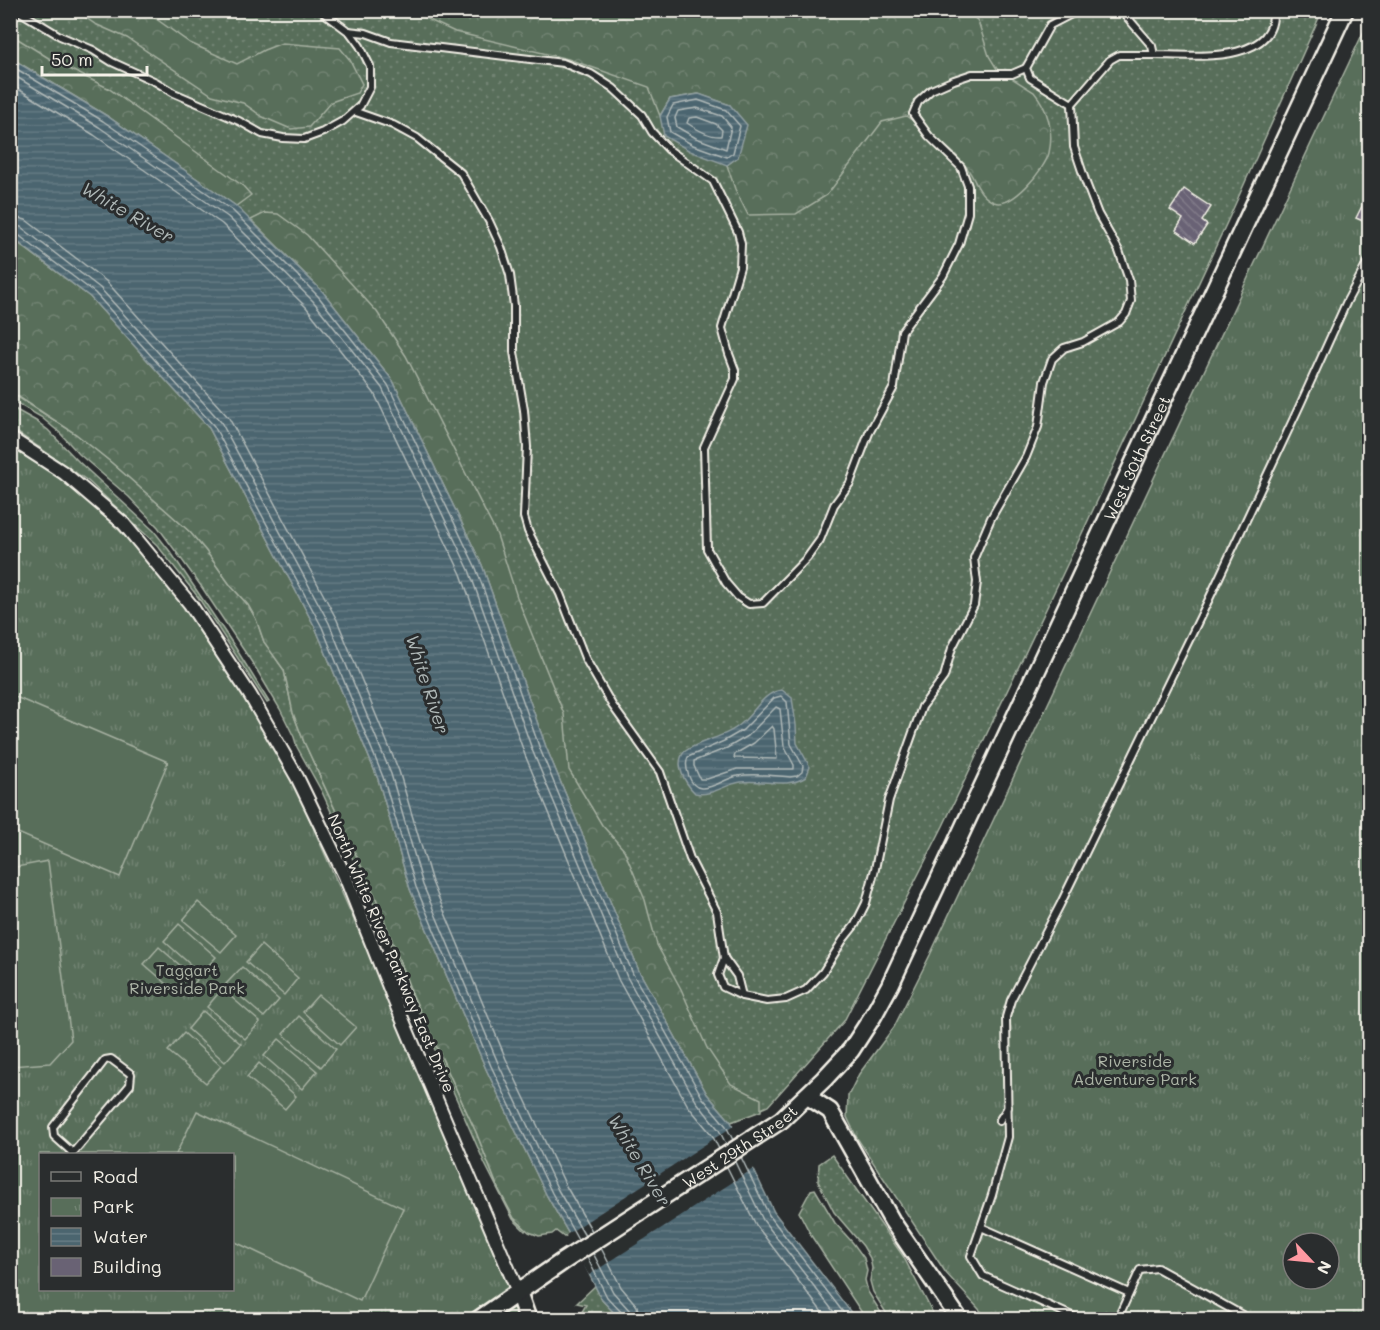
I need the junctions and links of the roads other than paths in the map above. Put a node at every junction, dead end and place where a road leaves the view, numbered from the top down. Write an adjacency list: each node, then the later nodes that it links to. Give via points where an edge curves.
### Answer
1 (17, 10): 13 (lane, via 60,36 262,134 304,138 323,132)
2 (320, 10): 7 (lane)
3 (1079, 10): 9 (lane, via 1050,25)
4 (1121, 10): 8 (lane, via 1152,46)
5 (1273, 10): 8 (lane, via 1274,21 1266,35 1236,53)
6 (1345, 10): 16 (main road, West 30th Street)
7 (348, 31): 10 (lane, via 430,48 563,63 591,74 614,88 642,114 669,150 713,181 741,244 740,267 722,328 735,379 704,447 707,549 726,583 750,604 763,603 820,540 894,387 902,331 943,276 959,244 968,213 968,186 961,167 913,114 918,102 931,90 972,74); 13 (lane, via 370,66 370,87)
8 (1154, 55): 12 (lane, via 1119,55 1110,60)
9 (1026, 68): 10 (lane); 11 (lane)
10 (1012, 74): 11 (lane)
11 (1030, 78): 12 (lane)
12 (1072, 104): 18 (lane, via 1074,147 1098,214 1119,251 1131,301 1119,322 1064,348 1052,359 1044,382 1038,427 974,558 974,605 952,648 944,676 922,707 889,800 866,903 855,925 806,990 786,999 767,1001)
13 (356, 112): 17 (lane, via 417,138 461,173 501,247 510,275 514,352 524,410 524,517 528,531 560,594 585,658 612,705 660,771 690,859 717,912)
14 (1370, 258): 20 (lane, via 1011,1000 1006,1017)
15 (10, 438): 25 (street, North White River Parkway East Drive, via 64,473 124,524 190,604 260,711 315,811 345,876)
16 (927, 904): 19 (main road, West 29th Street, via 873,1016 851,1050)
17 (724, 958): 18 (lane, via 737,976); 18 (lane, via 718,975 723,987)
18 (742, 996)
19 (807, 1096): 25 (main road, West 29th Street, via 761,1134); 29 (street, via 830,1111 892,1221)
20 (1008, 1107): 21 (lane); 24 (lane, via 1008,1137)
21 (999, 1121)
22 (72, 1153): 23 (lane, via 54,1136 53,1127 105,1060 111,1059 131,1074 130,1085)
23 (74, 1153)
24 (981, 1227): 26 (lane); 30 (lane, via 971,1256 983,1276)
25 (518, 1293): 27 (main road, West 29th Street); 28 (main road)
26 (1129, 1293): 31 (lane); 32 (lane, via 1140,1270 1157,1268)
27 (478, 1320)
28 (528, 1320)
29 (960, 1320)
30 (1081, 1320)
31 (1117, 1320)
32 (1251, 1320)

